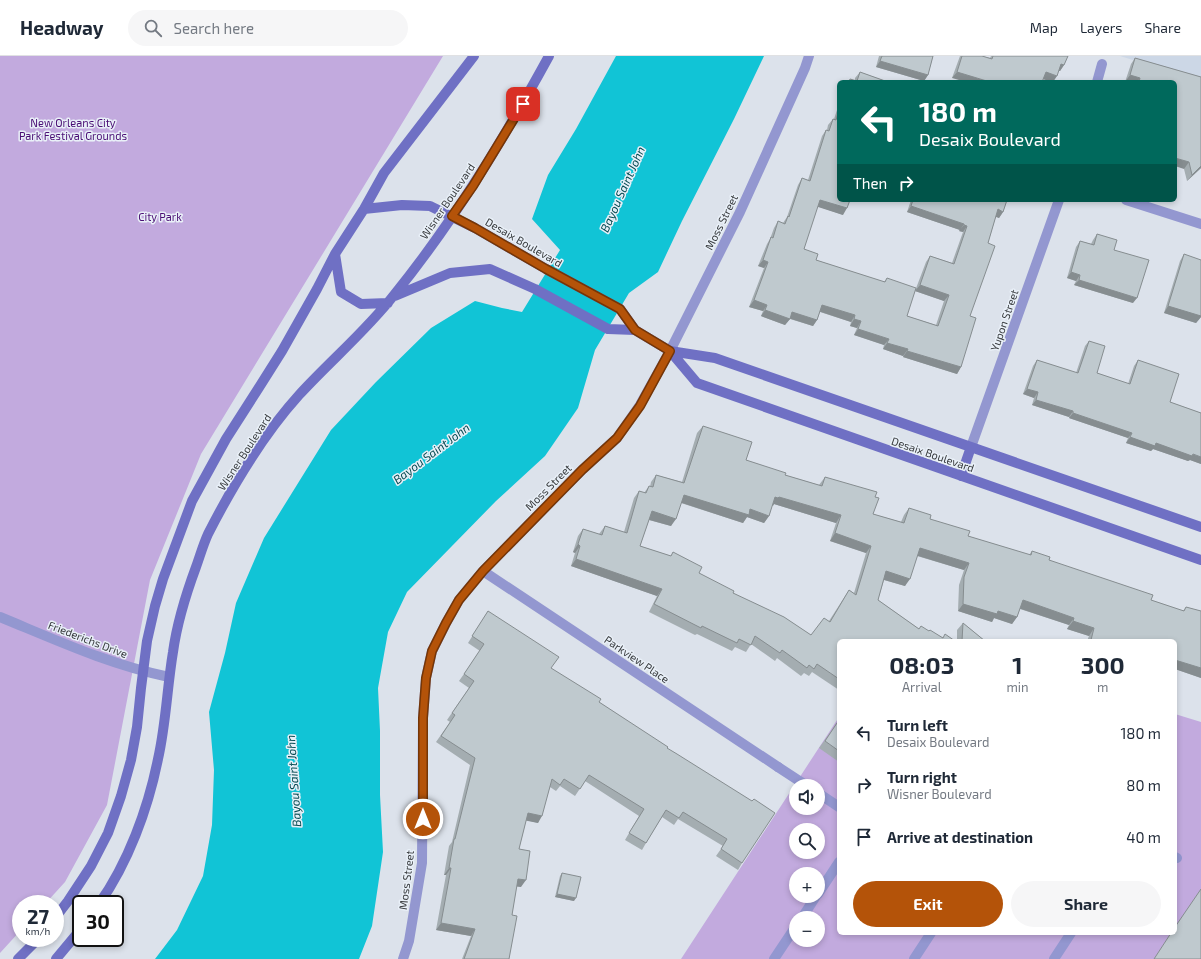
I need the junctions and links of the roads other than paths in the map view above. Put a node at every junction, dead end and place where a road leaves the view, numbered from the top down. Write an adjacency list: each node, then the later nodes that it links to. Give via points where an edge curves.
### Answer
1 (474, 56): 8 (street, Wisner Boulevard, via 384,173)
2 (549, 56): 9 (street, Wisner Boulevard, via 517,116)
3 (808, 56): 14 (street, Moss Street, via 805,68 740,212)
4 (1102, 64): 5 (street)
5 (1098, 80)
6 (1058, 202): 15 (street, Yupon Street)
7 (1132, 202): 10 (street)
8 (364, 209): 9 (street, Desaix Boulevard, via 402,205 430,206); 11 (street, Wisner Boulevard)
9 (452, 216): 12 (street, Wisner Boulevard); 13 (street, Desaix Boulevard, via 620,309)
10 (1201, 224)
11 (335, 254): 12 (street, via 342,292 361,304); 21 (street, Wisner Boulevard, via 298,323 226,439 192,501 161,586 147,641)
12 (391, 300): 13 (street, Desaix Boulevard, via 450,273 490,269 535,289 608,329); 22 (street, Wisner Boulevard, via 294,401 269,431 232,490 206,538 194,573 182,610)
13 (635, 330): 14 (street, Desaix Boulevard)
14 (670, 351): 15 (street, Desaix Boulevard, via 715,358); 16 (street, Desaix Boulevard, via 697,383); 19 (street, Moss Street, via 640,406 617,438)
15 (971, 447): 16 (street); 17 (street, Desaix Boulevard)
16 (961, 476): 18 (street, Desaix Boulevard)
17 (1201, 527)
18 (1201, 560)
19 (483, 571): 23 (street, Parkview Place); 37 (street, Moss Street, via 459,600 446,623 432,651 426,678 423,718 422,863 410,941)
20 (0, 617): 21 (street, Friederichs Drive)
21 (143, 672): 22 (street, Friederichs Drive); 29 (street, Wisner Boulevard, via 137,727 121,796 108,833 92,866)
22 (169, 677): 28 (street, Wisner Boulevard, via 165,720 150,795 120,867)
23 (796, 779)
24 (825, 798): 25 (street)
25 (837, 806)
26 (837, 865): 27 (street)
27 (825, 883)
28 (104, 895)
29 (64, 906)
30 (930, 935): 39 (street)
31 (1070, 935): 40 (street)
32 (789, 936): 38 (street)
33 (72, 940): 36 (street)
34 (30, 947): 35 (street)
35 (18, 959)
36 (56, 959)
37 (403, 959)
38 (774, 959)
39 (914, 959)
40 (1054, 959)

